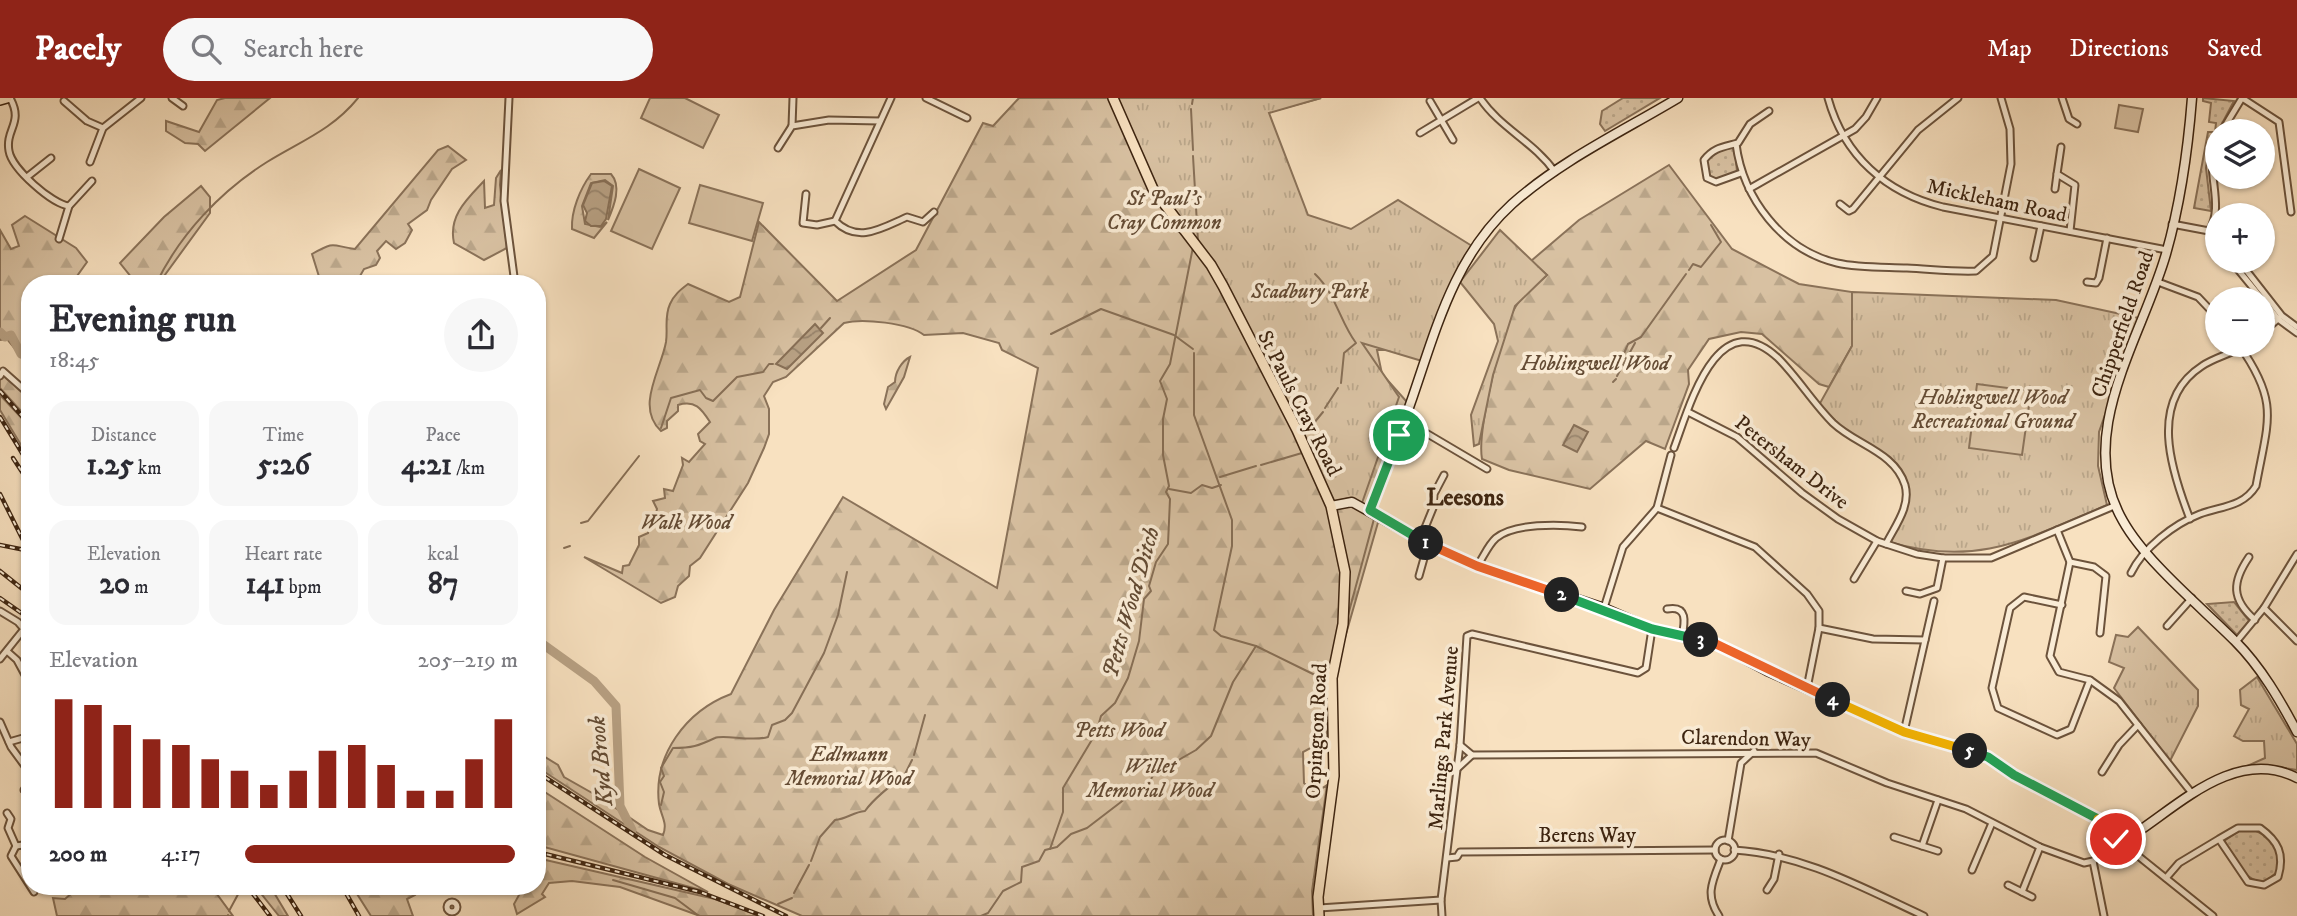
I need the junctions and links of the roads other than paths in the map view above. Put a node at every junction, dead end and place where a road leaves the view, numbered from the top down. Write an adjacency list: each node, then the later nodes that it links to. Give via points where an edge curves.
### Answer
1 (9, 98): 18 (main road); 37 (street, via 18,117)
2 (141, 98): 31 (street)
3 (172, 98): 21 (street)
4 (509, 98): 67 (street, via 504,201)
5 (793, 98): 30 (street)
6 (891, 98): 26 (street)
7 (926, 98): 23 (street)
8 (1114, 98): 87 (main road, St Pauls Cray Road, via 1153,190 1223,286)
9 (1479, 98): 27 (street); 42 (street)
10 (1678, 98): 42 (street)
11 (1828, 98): 33 (street, Mickleham Road)
12 (1877, 98): 33 (street, via 1866,117)
13 (1958, 98): 46 (street, via 1918,130)
14 (2001, 98): 55 (street, via 2012,152)
15 (2062, 98): 24 (street)
16 (2192, 98): 57 (street, Chipperfield Road)
17 (2242, 98): 25 (street); 54 (street, via 2279,122)
18 (0, 100)
19 (64, 101): 31 (street)
20 (1430, 101): 27 (street)
21 (183, 106)
22 (1769, 111): 35 (street, via 1750,124)
23 (967, 118)
24 (2069, 119): 28 (street); 29 (street)
25 (2229, 119)
26 (880, 121): 30 (street, via 829,120); 56 (street)
27 (1441, 121): 32 (street); 34 (street)
28 (2060, 122)
29 (2077, 124)
30 (792, 126): 38 (street)
31 (103, 128): 41 (street)
32 (1420, 133)
33 (1843, 137): 46 (street, Mickleham Road); 48 (street)
34 (1452, 140)
35 (1736, 144): 43 (street); 43 (street, via 1710,152 1703,165 1707,178 1716,182)
36 (2061, 147): 44 (street)
37 (9, 148): 39 (street); 45 (street)
38 (778, 148)
39 (0, 152)
40 (51, 158): 45 (street)
41 (90, 162)
42 (1555, 172): 82 (street, via 1507,210 1467,258 1441,311)
43 (1741, 173): 48 (street)
44 (2057, 174): 49 (street); 60 (street, via 2075,185)
45 (27, 177): 52 (street, via 50,198)
46 (1878, 178): 51 (street, via 1853,209); 55 (street, Mickleham Road, via 1919,201)
47 (92, 181): 52 (street)
48 (1749, 189): 55 (street, via 1771,222 1793,243 1844,264 1976,271 1993,256)
49 (2055, 189)
50 (806, 194): 56 (street, via 803,223)
51 (1840, 204)
52 (69, 206): 62 (street)
53 (934, 212): 56 (street, via 923,222 907,217 870,233 849,231)
54 (2291, 212)
55 (2000, 218): 58 (street, Mickleham Road)
56 (835, 220)
57 (2172, 224): 59 (street); 63 (street, Chipperfield Road)
58 (2041, 226): 60 (street, Mickleham Road); 64 (street)
59 (2205, 230)
60 (2070, 231): 61 (street, Mickleham Road)
61 (2107, 238): 63 (street, Mickleham Road); 68 (street, via 2099,278 2096,283)
62 (59, 239)
63 (2167, 250): 69 (street, Chipperfield Road)
64 (2037, 254)
65 (2241, 273): 70 (street)
66 (2248, 273): 73 (street)
67 (514, 275)
68 (2087, 282)
69 (2158, 282): 71 (street, via 2198,297); 88 (street, Chipperfield Road, via 2105,432 2106,478)
70 (2252, 287)
71 (2205, 304)
72 (2275, 312): 73 (street)
73 (2280, 317): 74 (street); 75 (street); 76 (street)
74 (2275, 321)
75 (2297, 327)
76 (2297, 333)
77 (2219, 357): 91 (street, via 2190,376 2173,402 2167,431 2175,479)
78 (2247, 357): 91 (street, via 2269,403 2256,486 2238,503)
79 (2, 374): 80 (street)
80 (21, 388)
81 (1688, 412): 83 (street); 94 (street, Petersham Drive, via 1737,436 1816,504); 96 (street, via 1717,353 1741,343 1762,346 1778,358 1836,426 1896,466 1905,486 1905,508)
82 (1399, 435): 85 (street, via 1421,430); 90 (street)
83 (1674, 448)
84 (1671, 455): 89 (street)
85 (1487, 469)
86 (1444, 474): 95 (street, via 1434,494)
87 (1331, 506): 90 (street, via 1352,502); 178 (main road, Orpington Road, via 1345,572 1343,624 1332,678 1334,776)
88 (2114, 506): 93 (street, Petersham Drive); 97 (street, Chipperfield Road)
89 (1657, 508): 110 (street, via 1623,547); 117 (street, via 1755,547 1807,594 1818,611)
90 (1370, 510): 95 (street)
91 (2190, 519): 97 (street)
92 (1582, 527): 102 (street, via 1523,527 1496,538)
93 (2057, 530): 100 (street, Petersham Drive, via 1991,558); 101 (street)
94 (1877, 541): 96 (street, Petersham Drive); 105 (street)
95 (1424, 542): 102 (street); 104 (street)
96 (1886, 544): 100 (street, Petersham Drive)
97 (2147, 551): 103 (street); 107 (street, Chipperfield Road)
98 (2297, 554): 111 (street)
99 (2249, 556): 114 (street, via 2236,575 2238,601)
100 (1943, 558): 106 (street, via 1937,588 1920,594)
101 (2070, 562): 109 (street); 120 (street, via 2094,567 2106,576)
102 (1477, 566): 110 (street)
103 (2131, 573)
104 (1419, 576)
105 (1854, 579)
106 (1906, 591)
107 (2192, 598): 116 (street); 124 (street, Chipperfield Road)
108 (1934, 601): 122 (street)
109 (2062, 605): 128 (street, via 2050,656 2059,671); 128 (street, via 2024,597 2010,608 1992,688 1998,708 2064,734 2071,729)
110 (1604, 608): 118 (street)
111 (2264, 608): 114 (street); 123 (street)
112 (1667, 609): 121 (street, via 1682,611)
113 (0, 611): 115 (street)
114 (2255, 620): 124 (street)
115 (21, 626)
116 (2167, 626)
117 (1819, 628): 122 (street, via 1873,639); 129 (street)
118 (1652, 629): 121 (street); 136 (street, Marlings Park Avenue, via 1646,668 1638,673 1467,636)
119 (21, 633): 125 (street)
120 (2099, 633)
121 (1682, 637): 129 (street, via 1716,644)
122 (1925, 640): 132 (street)
123 (2297, 641)
124 (2236, 642): 133 (street, Chipperfield Road, via 2279,698)
125 (8, 652): 126 (street); 127 (street)
126 (0, 659)
127 (21, 667)
128 (2090, 680): 131 (street, via 2119,701)
129 (1807, 688): 132 (street)
130 (0, 722): 135 (street)
131 (2138, 725): 143 (street); 145 (street)
132 (1904, 732): 151 (street, via 1988,757)
133 (2297, 732)
134 (21, 739): 135 (street)
135 (9, 742): 140 (street)
136 (1461, 745): 139 (street); 142 (street, Marlings Park Avenue)
137 (1754, 751): 138 (street, Clarendon Way); 141 (street); 146 (street, Clarendon Way, via 1816,753)
138 (1729, 752): 139 (street, Clarendon Way); 141 (street)
139 (1472, 755): 142 (street)
140 (21, 760)
141 (1741, 762): 154 (street)
142 (1458, 768): 156 (street, Marlings Park Avenue)
143 (2102, 772)
144 (2297, 778): 145 (street, via 2257,770 2224,777)
145 (2191, 792): 151 (street, via 2136,833)
146 (1938, 800): 150 (street, Clarendon Way); 158 (street)
147 (7, 813): 148 (street)
148 (12, 819): 149 (street); 157 (street, via 8,828)
149 (19, 821)
150 (1992, 823): 159 (street, Clarendon Way); 168 (street)
151 (2120, 831): 160 (street)
152 (1894, 836): 158 (street)
153 (2219, 839): 153 (street, via 2248,882 2264,885 2278,877 2278,844 2260,828 2238,828); 170 (street, via 2179,863)
154 (1728, 841): 161 (street, via 1719,842); 162 (street)
155 (21, 845): 157 (street)
156 (1456, 845): 161 (street, Berens Way); 165 (street, Marlings Park Avenue); 165 (street, Berens Way, via 1457,857)
157 (16, 846): 169 (street, via 11,856)
158 (1922, 846): 163 (street)
159 (2040, 846): 167 (street, Clarendon Way, via 2084,863); 173 (street)
160 (2118, 846): 167 (street); 170 (street, via 2132,851)
161 (1715, 850): 166 (street)
162 (1734, 850): 164 (street); 166 (street, via 1730,859)
163 (1938, 851)
164 (1779, 854): 172 (street); 182 (street)
165 (1447, 858): 175 (street, Marlings Park Avenue)
166 (1721, 859): 181 (street, via 1709,893)
167 (2093, 861): 183 (street)
168 (1972, 870)
169 (21, 875)
170 (2166, 878): 176 (street)
171 (2008, 885): 173 (street)
172 (1767, 890)
173 (2022, 892): 174 (street)
174 (2032, 897)
175 (1441, 900): 178 (street); 180 (street, Marlings Park Avenue)
176 (2203, 908): 184 (street); 185 (street)
177 (456, 910): 179 (street)
178 (1318, 912)
179 (465, 916)
180 (1442, 916)
181 (1719, 916)
182 (1924, 916)
183 (2104, 916)
184 (2196, 916)
185 (2214, 916)

